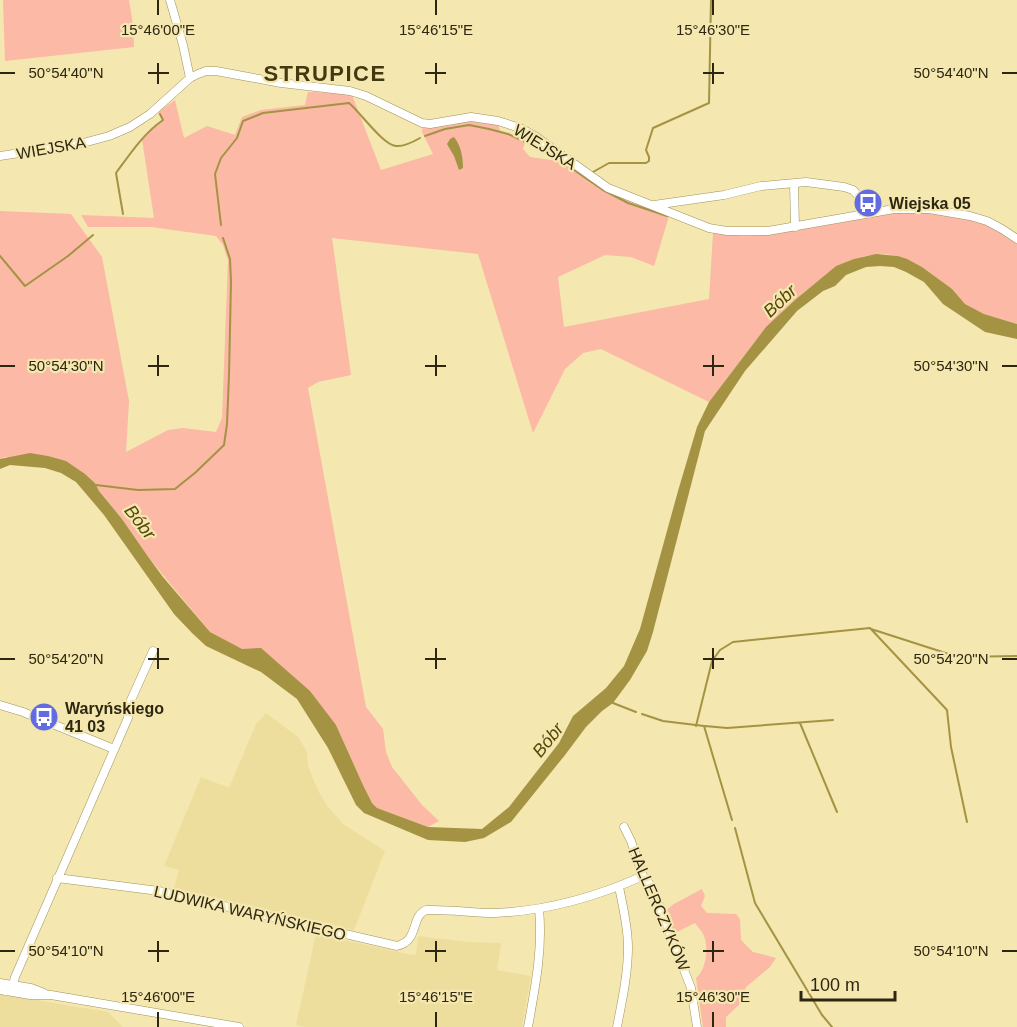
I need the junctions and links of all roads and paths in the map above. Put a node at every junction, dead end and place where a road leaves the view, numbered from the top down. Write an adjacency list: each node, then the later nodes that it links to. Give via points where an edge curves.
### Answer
1 (170, 0): 2 (street)
2 (190, 78): 3 (street, WIEJSKA, via 150,114 109,136); 5 (street, WIEJSKA, via 216,71 350,91 422,123 471,117 498,121 535,136 608,188)
3 (0, 156)
4 (794, 184): 5 (street, WIEJSKA); 6 (street, WIEJSKA, via 816,183 853,190 861,199); 7 (street)
5 (652, 205): 7 (street, WIEJSKA, via 727,231)
6 (865, 214): 7 (street, WIEJSKA); 8 (street, WIEJSKA, via 929,209 987,221)
7 (795, 227)
8 (1017, 239)
9 (153, 651): 11 (street)
10 (0, 705): 11 (street)
11 (114, 749): 14 (street)
12 (624, 827): 13 (street, HALLERCZYKÓW)
13 (643, 876): 15 (street); 24 (street, HALLERCZYKÓW, via 652,887 692,988)
14 (57, 878): 16 (street, LUDWIKA WARYŃSKIEGO, via 159,891 392,945 409,939 422,911 496,913); 18 (street)
15 (619, 887): 16 (street); 23 (street, via 628,945)
16 (539, 909): 22 (street, via 539,954)
17 (0, 983): 18 (street)
18 (13, 985): 19 (street); 20 (street)
19 (3, 990): 20 (street)
20 (51, 995): 21 (street)
21 (239, 1027)
22 (528, 1027)
23 (617, 1027)
24 (697, 1027)

